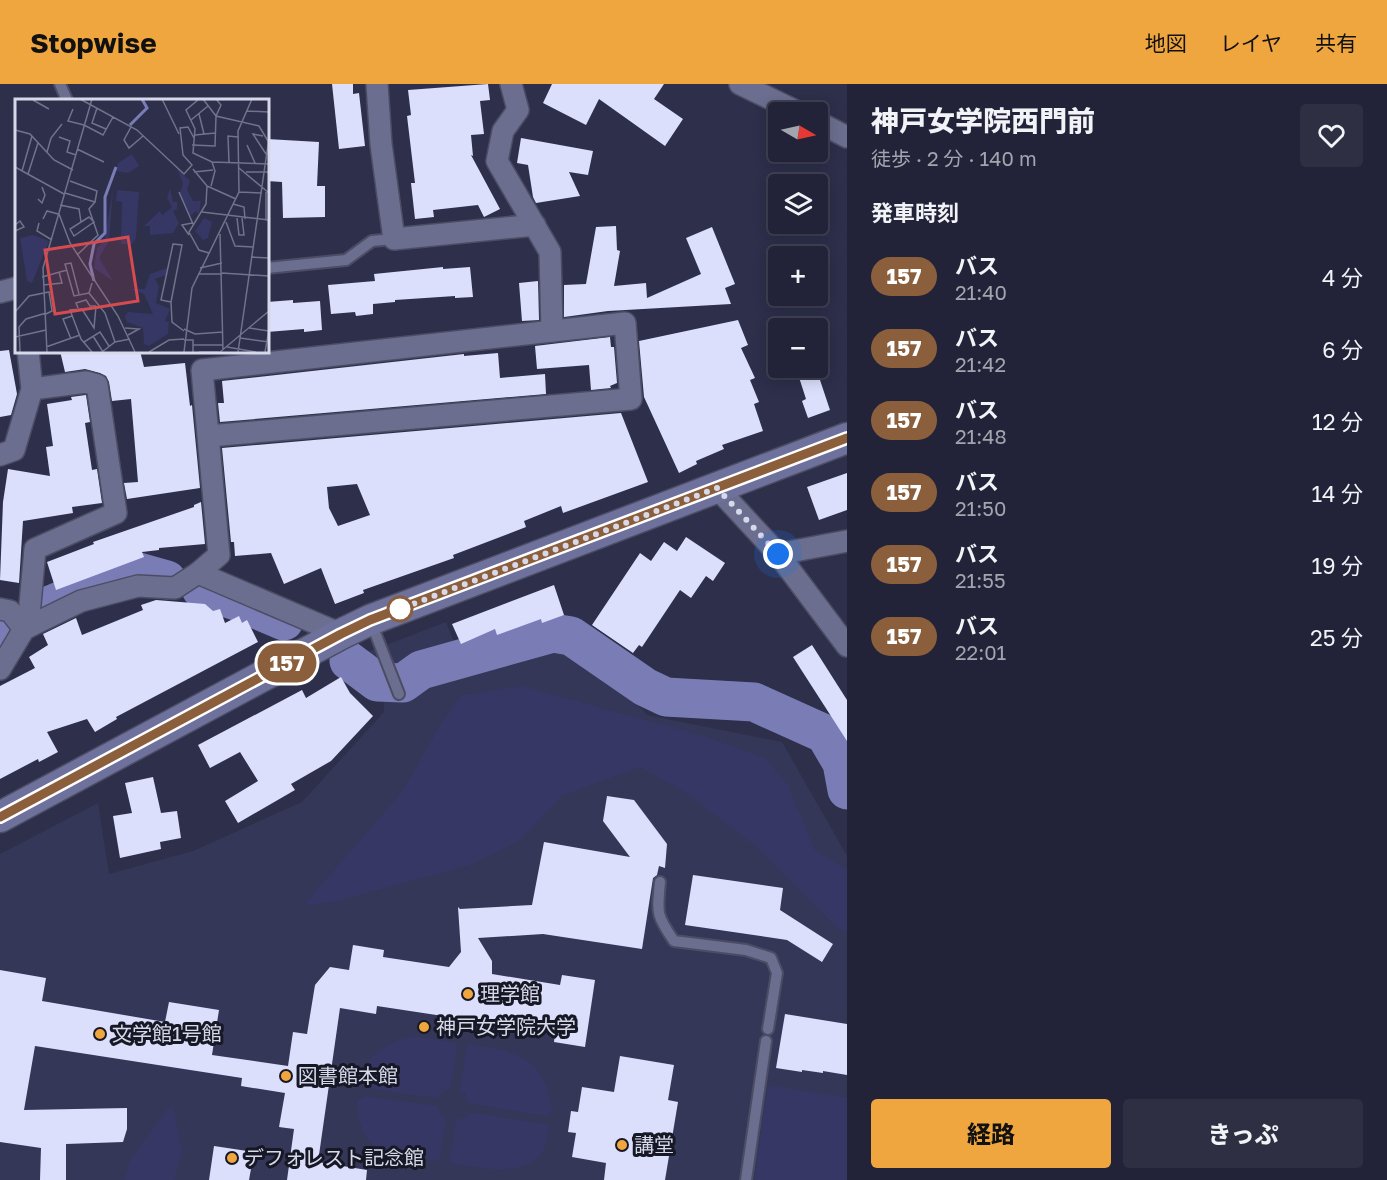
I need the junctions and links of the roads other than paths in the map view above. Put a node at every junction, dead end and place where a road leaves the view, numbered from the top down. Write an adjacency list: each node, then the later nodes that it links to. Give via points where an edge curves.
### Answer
1 (60, 84): 5 (lane)
2 (377, 84): 10 (street)
3 (512, 84): 9 (street, via 519,110 503,131 497,161)
4 (740, 84): 6 (street)
5 (68, 99)
6 (777, 102)
7 (828, 127): 8 (street)
8 (847, 136)
9 (535, 225): 10 (street); 14 (street, via 549,252)
10 (394, 239): 11 (lane, via 372,241 346,260)
11 (268, 268)
12 (15, 288): 13 (street)
13 (0, 292)
14 (552, 331): 17 (street, via 202,370); 17 (street, via 625,322 631,399)
15 (28, 352): 16 (street)
16 (32, 389): 19 (street, via 14,450); 26 (street, via 86,382 97,385 116,513 35,549)
17 (209, 436): 23 (street, via 219,555)
18 (847, 438): 20 (street)
19 (0, 455)
20 (717, 488): 22 (street); 25 (street)
21 (847, 541): 22 (street)
22 (778, 554): 28 (street)
23 (198, 573): 26 (street, via 176,588 138,586 81,601); 27 (street)
24 (0, 609): 26 (street, via 10,611)
25 (370, 620): 27 (street); 30 (lane)
26 (26, 628): 29 (street)
27 (341, 634): 31 (street)
28 (845, 640)
29 (0, 669)
30 (399, 694)
31 (0, 817)
32 (660, 882): 33 (lane, via 657,911 674,941 746,950 771,958 777,973)
33 (768, 1029)
34 (766, 1041): 35 (lane)
35 (746, 1180)

